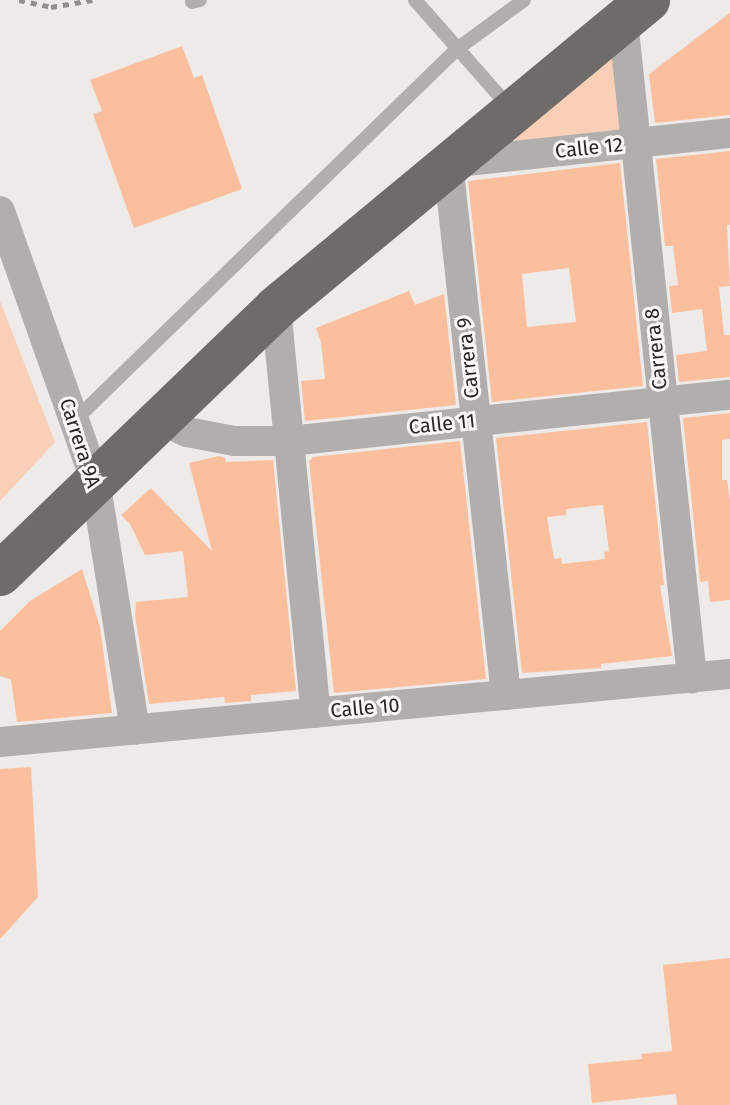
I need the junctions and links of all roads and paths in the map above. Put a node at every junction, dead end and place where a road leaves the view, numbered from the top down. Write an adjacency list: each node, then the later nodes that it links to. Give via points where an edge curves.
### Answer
1 (19, 0): 2 (path, via 51,7)
2 (92, 0)
3 (415, 0): 6 (lane)
4 (524, 0): 6 (lane)
5 (636, 10): 7 (highway); 9 (street, Carrera 8)
6 (457, 49): 7 (lane); 17 (lane)
7 (512, 110): 10 (highway)
8 (730, 133): 9 (street, Calle 12)
9 (635, 143): 10 (street, Calle 12); 14 (street, Carrera 8)
10 (448, 163): 12 (highway); 16 (street, Carrera 9)
11 (0, 211): 17 (street, Carrera 9A)
12 (276, 308): 15 (highway); 18 (street)
13 (730, 395): 14 (street, Calle 11)
14 (661, 402): 16 (street, Calle 11); 22 (street, Carrera 8)
15 (157, 419): 18 (street, Calle 11, via 187,432 234,441); 19 (highway)
16 (475, 420): 18 (street, Calle 11); 23 (street, Carrera 9)
17 (74, 421): 19 (street, Carrera 9A)
18 (289, 441): 24 (street)
19 (95, 480): 20 (highway); 25 (street, Carrera 9A)
20 (0, 574)
21 (730, 674): 22 (street, Calle 10)
22 (692, 678): 23 (street, Calle 10)
23 (506, 695): 24 (street, Calle 10)
24 (316, 713): 25 (street, Calle 10)
25 (135, 730): 26 (street, Calle 10)
26 (0, 742)

